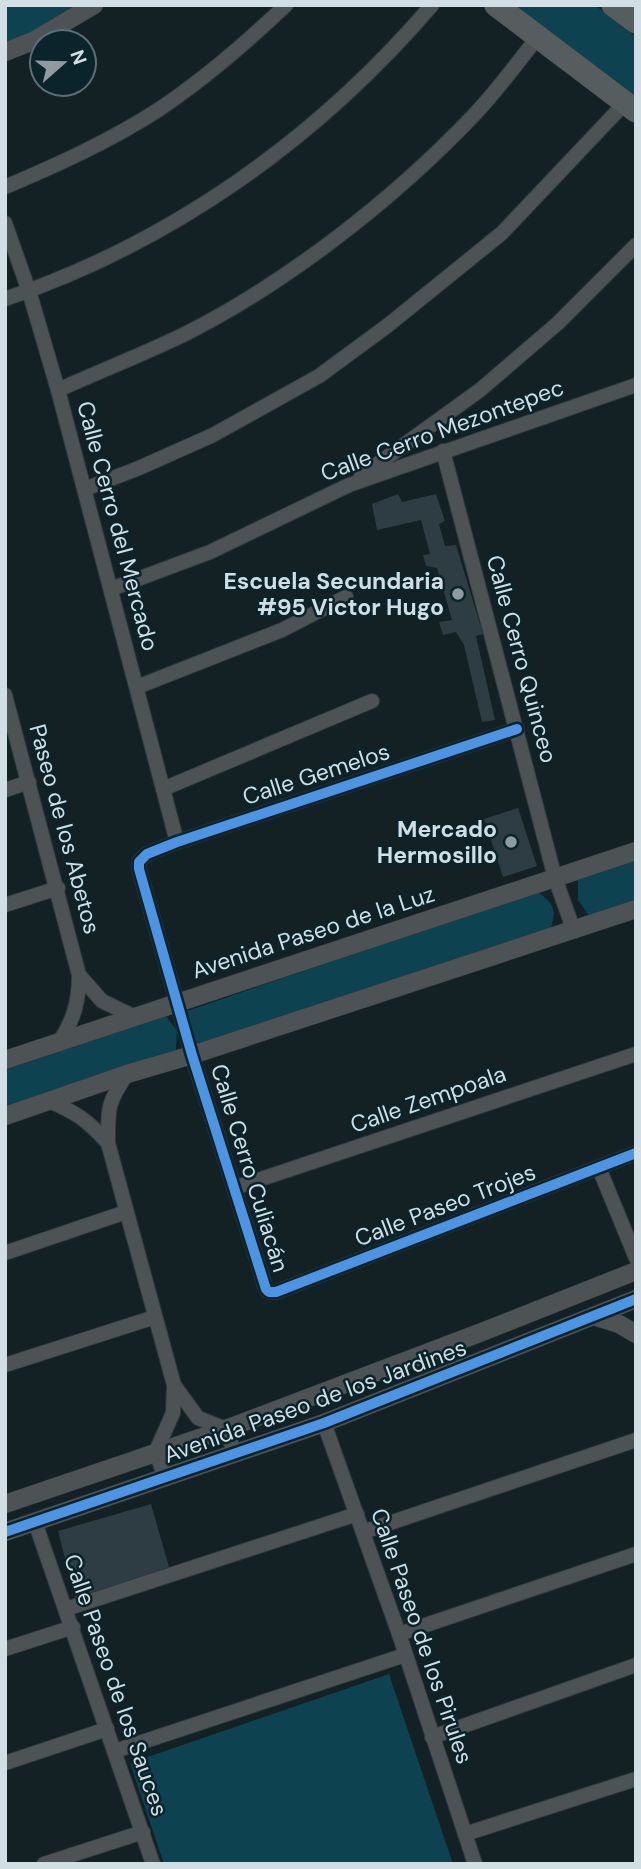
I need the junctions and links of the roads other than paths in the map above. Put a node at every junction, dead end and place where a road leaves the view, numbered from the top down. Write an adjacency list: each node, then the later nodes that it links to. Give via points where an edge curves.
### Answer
1 (94, 5): 8 (street)
2 (286, 5): 10 (street, via 218,65 157,110 74,158)
3 (432, 5): 13 (street, via 393,51 264,164 132,246)
4 (496, 5): 7 (main road)
5 (613, 5): 6 (main road)
6 (636, 22)
7 (538, 37): 9 (main road); 16 (street, via 475,114 416,172 328,244 186,334)
8 (5, 52)
9 (630, 107): 19 (street, via 502,233 319,376 213,435)
10 (5, 187)
11 (5, 223): 13 (street, Calle Cerro del Mercado)
12 (636, 244): 18 (street, via 558,323 480,390)
13 (29, 291): 14 (street); 16 (street, Calle Cerro del Mercado)
14 (5, 299)
15 (636, 385): 17 (street, Calle Cerro Mezontepec)
16 (58, 390): 19 (street, Calle Cerro del Mercado)
17 (443, 451): 18 (street, Calle Cerro Mezontepec); 25 (street, Calle Cerro Quinceo)
18 (349, 485): 20 (street, Calle Cerro Mezontepec, via 210,552)
19 (85, 489): 20 (street, Calle Cerro del Mercado)
20 (111, 589): 22 (street, Calle Cerro del Mercado)
21 (346, 597): 22 (street, via 282,630)
22 (137, 687): 27 (street, Calle Cerro del Mercado)
23 (5, 695): 26 (street, Paseo de los Abetos)
24 (372, 701): 27 (street)
25 (517, 729): 29 (street, Calle Gemelos); 31 (street, Calle Cerro Quinceo)
26 (29, 782): 28 (street); 32 (street, Paseo de los Abetos)
27 (163, 789): 29 (street, Calle Cerro del Mercado)
28 (5, 790)
29 (177, 842): 37 (street, Calle Gemelos, via 146,854 139,862)
30 (636, 851): 31 (street, Avenida Paseo de la Luz)
31 (555, 878): 35 (street, Calle Cerro Quinceo); 37 (street, Avenida Paseo de la Luz)
32 (58, 888): 33 (street); 36 (street, Paseo de los Abetos)
33 (5, 905)
34 (636, 909): 35 (street)
35 (574, 931): 41 (street)
36 (79, 975): 38 (street, Paseo de los Abetos, via 102,1000); 39 (street, Paseo de los Abetos, via 77,1007)
37 (177, 1003): 38 (street, Avenida Paseo de la Luz); 41 (street, Calle Cerro Culiacán)
38 (135, 1017): 39 (street, Avenida Paseo de la Luz)
39 (60, 1041): 42 (street, Avenida Paseo de la Luz)
40 (636, 1054): 49 (street, Calle Zempoala)
41 (192, 1055): 43 (street); 49 (street, Calle Cerro Culiacán)
42 (5, 1060)
43 (127, 1074): 44 (street); 46 (street, via 110,1101)
44 (47, 1100): 45 (street); 46 (street, via 75,1112)
45 (5, 1115)
46 (108, 1143): 50 (street)
47 (636, 1153): 48 (street, Calle Paseo Trojes)
48 (599, 1168): 52 (street); 54 (street, Calle Paseo Trojes)
49 (234, 1188): 54 (street, Calle Cerro Culiacán)
50 (126, 1212): 51 (street); 56 (street)
51 (5, 1253)
52 (636, 1258)
53 (636, 1271): 58 (street, Avenida Paseo de los Jardines)
54 (269, 1292)
55 (636, 1299): 57 (street, Avenida Paseo de los Jardines)
56 (155, 1317): 62 (street); 64 (street)
57 (593, 1317): 59 (street); 61 (street, Avenida Paseo de los Jardines)
58 (482, 1332): 60 (street, Avenida Paseo de los Jardines); 61 (street)
59 (636, 1334)
60 (433, 1351): 63 (street); 66 (street, Avenida Paseo de los Jardines)
61 (492, 1358): 63 (street, Avenida Paseo de los Jardines)
62 (5, 1365)
63 (442, 1377): 65 (street, Avenida Paseo de los Jardines)
64 (174, 1385): 66 (street, via 198,1418); 68 (street, via 173,1413)
65 (324, 1423): 69 (street, Avenida Paseo de los Jardines); 72 (street, Calle Paseo de los Pirules)
66 (226, 1429): 68 (street, Avenida Paseo de los Jardines); 69 (street)
67 (636, 1440): 75 (street)
68 (156, 1451): 70 (street); 71 (street, Avenida Paseo de los Jardines)
69 (234, 1454): 70 (street, Avenida Paseo de los Jardines)
70 (164, 1479): 73 (street, Avenida Paseo de los Jardines)
71 (5, 1504)
72 (357, 1514): 75 (street, Calle Paseo de los Pirules); 77 (street)
73 (35, 1522): 74 (street, Avenida Paseo de los Jardines); 77 (street, Calle Paseo de los Sauces)
74 (5, 1532)
75 (363, 1532): 79 (street, Calle Paseo de los Pirules)
76 (636, 1553): 79 (street)
77 (66, 1609): 78 (street, Calle Paseo de los Sauces)
78 (73, 1627): 80 (street); 83 (street, Calle Paseo de los Sauces)
79 (399, 1634): 81 (street, Calle Paseo de los Pirules)
80 (5, 1649)
81 (405, 1655): 84 (street, Calle Paseo de los Pirules); 85 (street)
82 (636, 1665): 84 (street)
83 (107, 1729): 85 (street, Calle Paseo de los Sauces); 86 (street)
84 (432, 1737): 89 (street, Calle Paseo de los Pirules)
85 (115, 1751): 88 (street, Calle Paseo de los Sauces)
86 (5, 1763)
87 (636, 1779): 89 (street)
88 (142, 1832): 90 (street); 91 (street, Calle Paseo de los Sauces)
89 (465, 1834): 92 (street, Calle Paseo de los Pirules)
90 (44, 1864)
91 (153, 1864)
92 (475, 1864)

